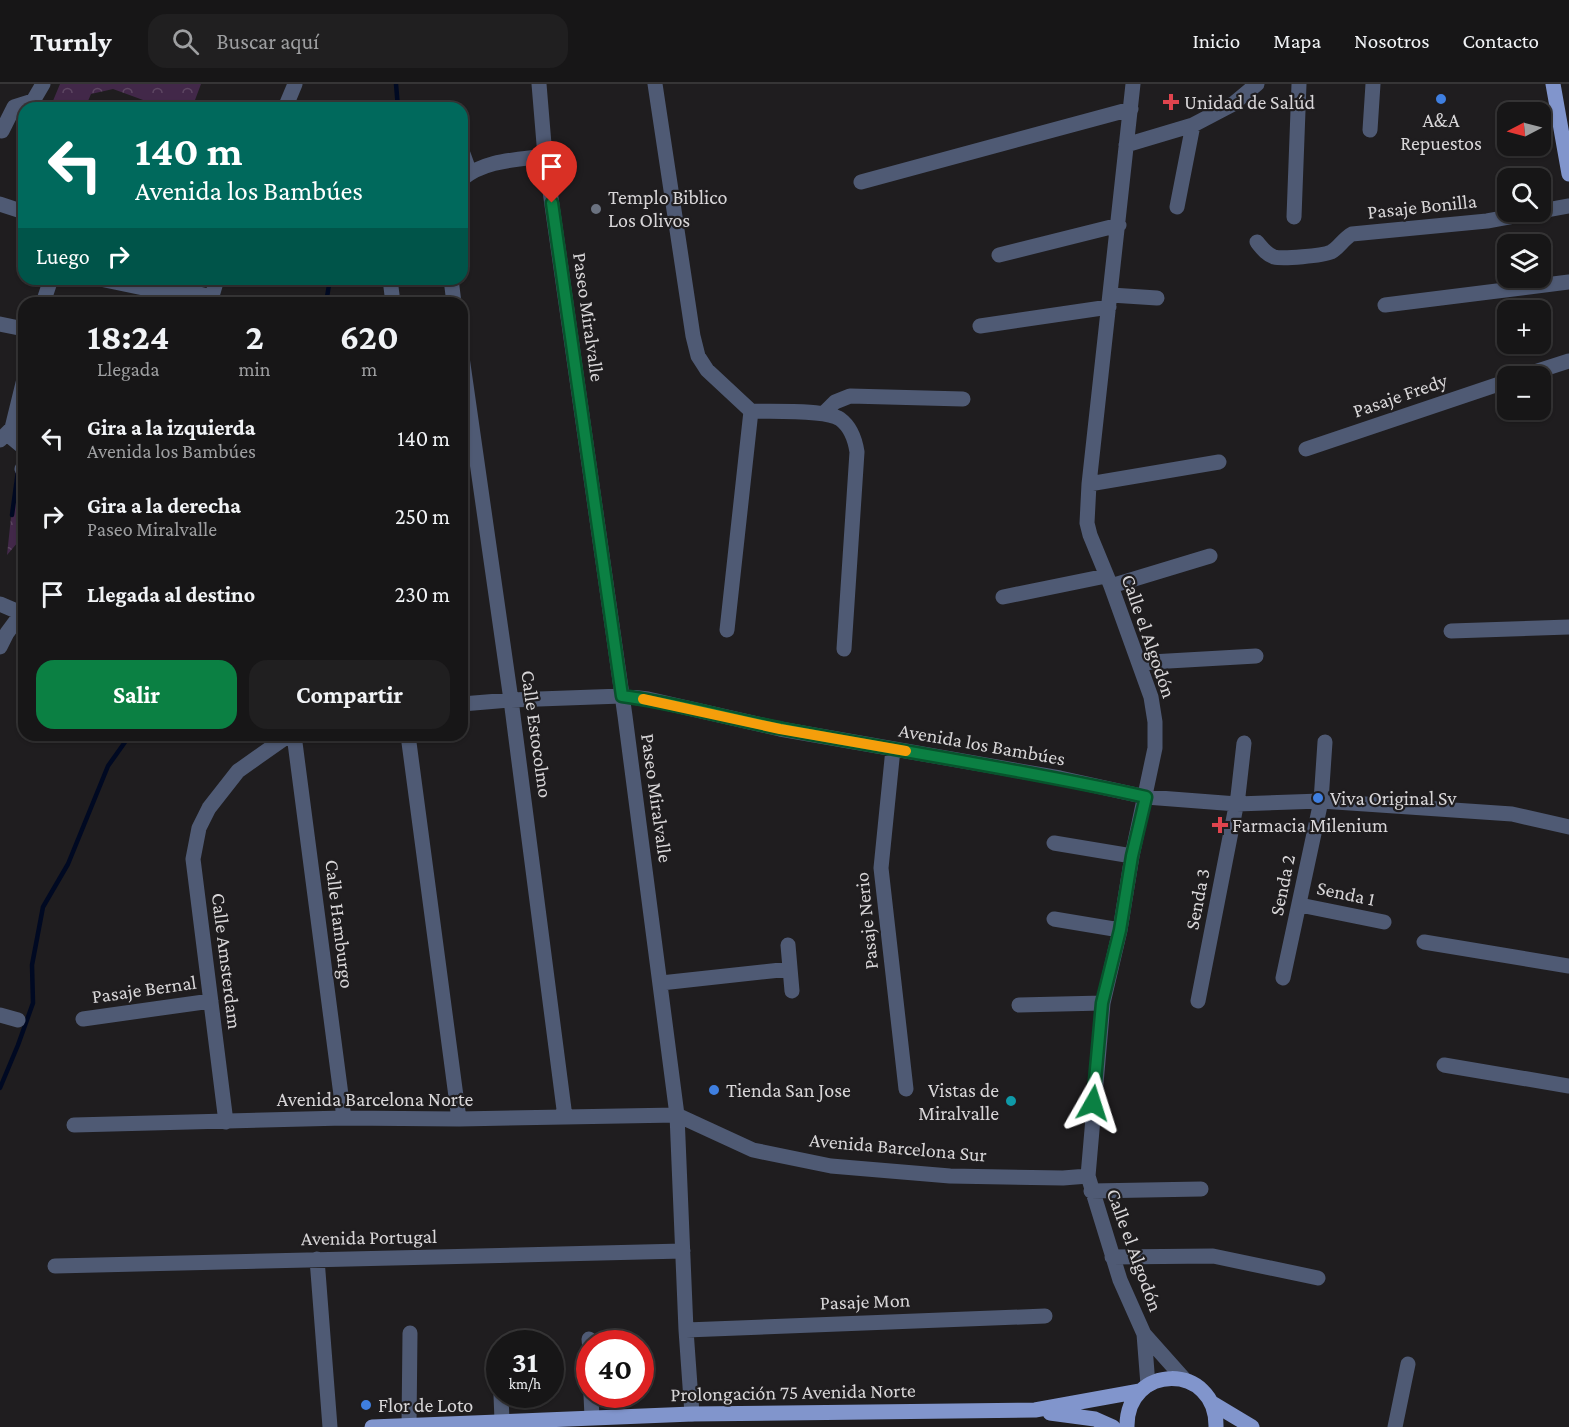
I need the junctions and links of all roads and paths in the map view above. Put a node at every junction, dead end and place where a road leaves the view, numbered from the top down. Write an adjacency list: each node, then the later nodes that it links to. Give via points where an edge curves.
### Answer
1 (43, 84): 10 (street)
2 (295, 84): 11 (street)
3 (538, 84): 18 (street, Paseo Miralvalle)
4 (655, 84): 47 (street, via 698,356 707,370)
5 (1133, 84): 13 (street, Calle el Algodón)
6 (1257, 84): 14 (street, via 1233,104)
7 (1299, 84): 26 (street)
8 (1373, 84): 15 (street)
9 (1553, 84): 19 (main road)
10 (30, 102)
11 (288, 102)
12 (18, 107): 16 (street)
13 (1131, 109): 17 (street, Calle el Algodón); 21 (street)
14 (1193, 125): 17 (street); 24 (street)
15 (1370, 130)
16 (2, 131)
17 (1126, 145): 27 (street, Calle el Algodón)
18 (545, 156): 20 (street, via 494,163); 69 (street, Paseo Miralvalle)
19 (1569, 174)
20 (468, 175)
21 (861, 182)
22 (0, 204): 25 (street)
23 (1569, 206): 28 (street, Pasaje Bonilla, via 1487,220 1352,234 1324,254 1276,257 1265,253)
24 (1177, 207)
25 (18, 210)
26 (1294, 217)
27 (1119, 225): 29 (street); 36 (street, Calle el Algodón)
28 (1257, 242)
29 (999, 255)
30 (1569, 282): 37 (street)
31 (129, 285): 32 (street)
32 (172, 294): 33 (street); 34 (street, via 182,290)
33 (174, 297)
34 (202, 297)
35 (1157, 298): 36 (street)
36 (1110, 301): 39 (street); 54 (street, Calle el Algodón)
37 (1385, 305)
38 (0, 324): 40 (street)
39 (980, 326)
40 (18, 328)
41 (1569, 361): 42 (street)
42 (1551, 367)
43 (1497, 385): 51 (street, Pasaje Fredy)
44 (468, 399): 70 (street, Calle Estocolmo)
45 (963, 399): 48 (street, via 850,396 835,402)
46 (18, 406): 49 (street, via 12,428)
47 (751, 411): 48 (street); 63 (street)
48 (824, 413): 66 (street, via 839,418 849,428 857,452)
49 (4, 437): 50 (street)
50 (18, 445)
51 (1306, 449)
52 (1219, 462): 54 (street)
53 (18, 483): 55 (path)
54 (1089, 484): 57 (street, Calle el Algodón, via 1087,523)
55 (16, 501)
56 (1210, 556): 57 (street)
57 (1109, 581): 58 (street); 68 (street, Calle el Algodón)
58 (1003, 597)
59 (0, 604): 60 (street)
60 (18, 609)
61 (18, 618): 65 (street)
62 (1569, 627): 64 (street)
63 (727, 630)
64 (1451, 632)
65 (0, 647)
66 (844, 649)
67 (1256, 656): 68 (street)
68 (1140, 664): 78 (street, Calle el Algodón, via 1155,722 1155,748)
69 (622, 696): 70 (street, Avenida los Bambúes); 77 (street, Avenida los Bambúes); 93 (street, Paseo Miralvalle)
70 (511, 700): 71 (street, Avenida los Bambúes); 106 (street, Calle Estocolmo)
71 (468, 704)
72 (280, 741): 95 (street, Calle Amsterdam, via 238,771 198,828 193,859)
73 (295, 741): 107 (street, Calle Hamburgo)
74 (409, 741): 108 (street)
75 (1325, 742): 79 (street, Senda 2)
76 (1244, 743): 80 (street, Senda 3)
77 (893, 749): 78 (street, Avenida los Bambúes); 104 (street, Pasaje Nerio, via 881,868)
78 (1146, 797): 80 (street, Avenida los Bambúes); 83 (street, Calle el Algodón)
79 (1321, 801): 80 (street, Avenida los Bambúes); 81 (street, Avenida los Bambúes, via 1512,814); 84 (street, Senda 2)
80 (1237, 804): 96 (street, Senda 3)
81 (1569, 827)
82 (1054, 843): 83 (street)
83 (1132, 856): 87 (street, Calle el Algodón)
84 (1300, 905): 86 (street, Senda 1); 92 (street, Senda 2)
85 (1054, 919): 87 (street)
86 (1384, 922)
87 (1120, 930): 97 (street, Calle el Algodón)
88 (1424, 942): 90 (street)
89 (788, 945): 91 (street)
90 (1569, 966)
91 (790, 969): 93 (street); 94 (street)
92 (1283, 978)
93 (661, 983): 105 (street, Paseo Miralvalle)
94 (792, 991)
95 (211, 1001): 100 (street, Pasaje Bernal); 109 (street, Calle Amsterdam)
96 (1198, 1001)
97 (1102, 1003): 98 (street); 111 (street, Calle el Algodón)
98 (1019, 1005)
99 (0, 1015): 101 (street)
100 (83, 1019)
101 (18, 1020)
102 (1444, 1065): 103 (street)
103 (1569, 1086)
104 (906, 1089)
105 (677, 1115): 106 (street, Avenida Barcelona Norte); 111 (street, Avenida Barcelona Sur, via 753,1150 831,1166 950,1176 1063,1178); 113 (street, Paseo Miralvalle)
106 (565, 1117): 108 (street, Avenida Barcelona Norte)
107 (344, 1118): 108 (street, Avenida Barcelona Norte); 109 (street, Avenida Barcelona Norte)
108 (459, 1119)
109 (226, 1122): 110 (street, Avenida Barcelona Norte)
110 (74, 1125)
111 (1089, 1184): 112 (street, Avenida Barcelona Sur); 114 (street, Calle el Algodón)
112 (1201, 1189)
113 (683, 1251): 115 (street, Avenida Portugal); 119 (street, Paseo Miralvalle)
114 (1112, 1257): 117 (street, via 1213,1256); 121 (street, Calle el Algodón)
115 (317, 1259): 116 (street, Avenida Portugal); 133 (street)
116 (55, 1266)
117 (1318, 1278)
118 (1045, 1316): 119 (street, Pasaje Mon)
119 (686, 1330): 129 (street, Paseo Miralvalle)
120 (410, 1333): 132 (street)
121 (1144, 1334): 123 (street, Calle el Algodón); 124 (street, Calle el Algodón)
122 (1408, 1364): 139 (street)
123 (1185, 1380): 124 (main road, Prolongación 75 Avenida Norte, via 1162,1379); 125 (main road, via 1196,1385)
124 (1144, 1388): 128 (main road, Prolongación 75 Avenida Norte); 136 (main road, via 1132,1401)
125 (1212, 1403): 137 (main road); 138 (main road)
126 (507, 1408): 131 (street)
127 (592, 1408): 130 (street)
128 (1035, 1410): 129 (main road, Prolongación 75 Avenida Norte); 135 (main road, Prolongación 75 Avenida Norte, via 1095,1419)
129 (692, 1414): 130 (main road, Prolongación 75 Avenida Norte)
130 (592, 1417): 131 (main road, Prolongación 75 Avenida Norte)
131 (514, 1423): 132 (main road, Prolongación 75 Avenida Norte)
132 (409, 1425): 134 (main road, Prolongación 75 Avenida Norte)
133 (330, 1427)
134 (372, 1427)
135 (1113, 1427)
136 (1127, 1427)
137 (1216, 1427)
138 (1252, 1427)
139 (1395, 1427)

